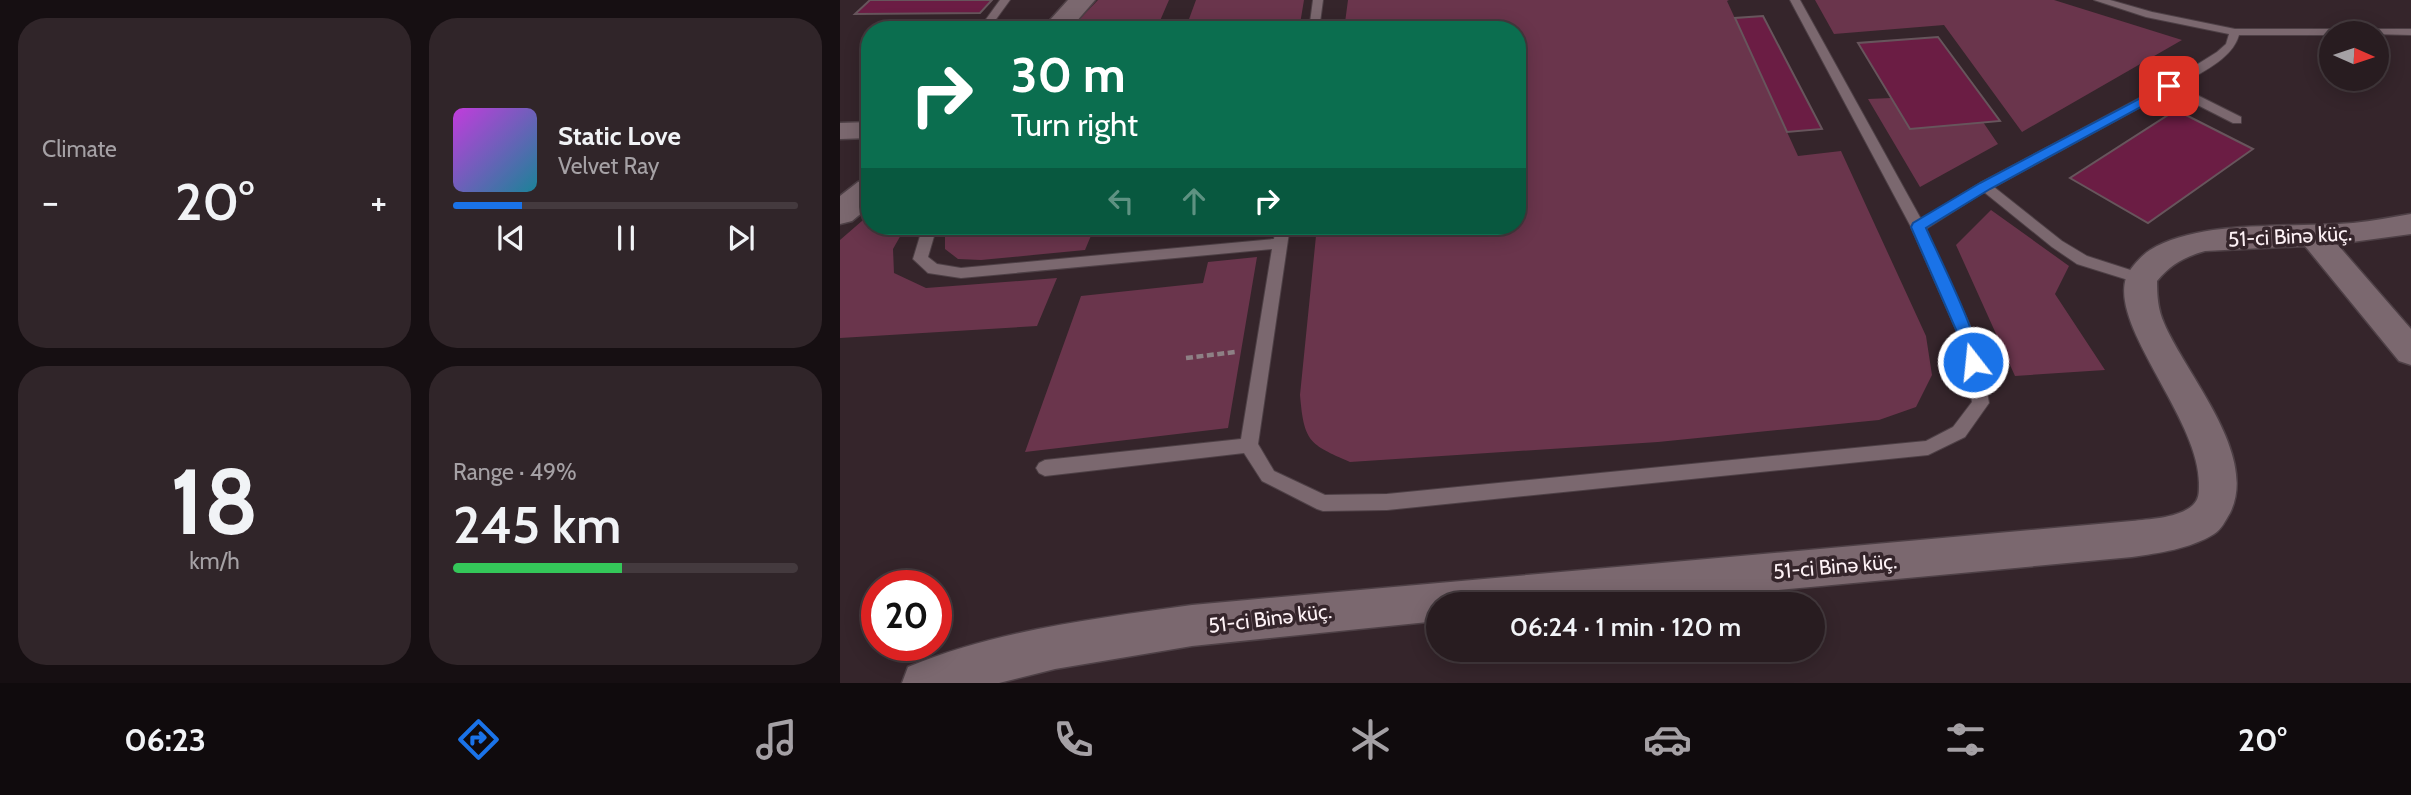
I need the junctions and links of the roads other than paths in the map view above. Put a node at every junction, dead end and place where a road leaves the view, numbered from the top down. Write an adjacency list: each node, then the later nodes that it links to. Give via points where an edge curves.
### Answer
1 (1005, 0): 6 (lane)
2 (1082, 0): 7 (street)
3 (1318, 0): 8 (lane)
4 (1795, 0): 19 (lane)
5 (2099, 0): 9 (lane)
6 (990, 21)
7 (1062, 21)
8 (1315, 21)
9 (2235, 32): 10 (lane); 11 (lane, via 2231,45 2221,54)
10 (2411, 32)
11 (2169, 86): 12 (lane); 15 (lane)
12 (2237, 120)
13 (861, 130): 14 (street)
14 (840, 131)
15 (1985, 186): 19 (lane); 24 (lane, via 2082,260)
16 (861, 196): 17 (street)
17 (840, 213)
18 (2411, 224): 22 (street, 51-ci Binə küç.)
19 (1918, 227): 26 (lane, via 1969,341 1980,402 1959,432 1928,448 1387,502 1323,503 1268,476)
20 (927, 235): 23 (lane, via 920,259 933,269 961,273)
21 (1281, 235): 23 (lane)
22 (2314, 237): 24 (street, 51-ci Binə küç., via 2205,241 2158,259); 25 (street)
23 (1280, 243): 26 (lane)
24 (2141, 279): 28 (street, 51-ci Binə küç., via 2147,323 2209,441 2219,471 2219,494 2208,516 2175,532 2118,541 1281,615 1025,654)
25 (2411, 352)
26 (1249, 445): 27 (lane)
27 (1045, 468)
28 (924, 683)

